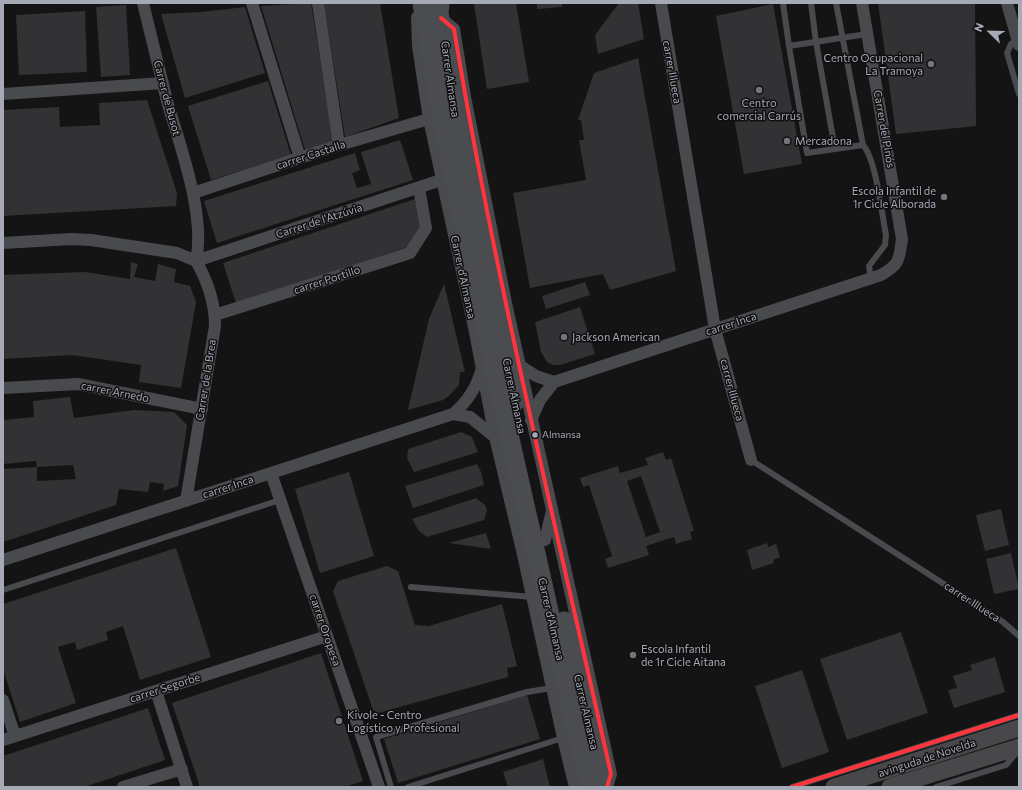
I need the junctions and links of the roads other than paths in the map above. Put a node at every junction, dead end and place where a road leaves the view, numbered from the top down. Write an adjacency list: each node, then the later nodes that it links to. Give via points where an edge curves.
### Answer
1 (143, 3): 19 (street, Carrer de Busot)
2 (252, 3): 26 (street)
3 (318, 3): 23 (street)
4 (422, 3): 22 (street, Carrer d'Almansa, via 417,16 418,46); 49 (main road, Carrer d'Almansa, via 472,271)
5 (661, 3): 35 (street, carrer Illueca)
6 (783, 3): 18 (lane)
7 (810, 3): 16 (lane)
8 (836, 3): 15 (lane)
9 (862, 3): 14 (street, Carrer del Pinós)
10 (1007, 3): 13 (street)
11 (1015, 3): 13 (street)
12 (441, 11): 36 (street, via 454,29 482,187); 50 (main road, Carrer Almansa, via 455,117)
13 (1012, 19): 17 (street)
14 (867, 34): 15 (lane); 31 (street, Carrer del Pinós, via 902,239)
15 (842, 37): 16 (lane); 24 (lane)
16 (816, 42): 18 (lane); 25 (lane)
17 (1018, 43): 21 (lane, via 1011,44 1007,53)
18 (789, 46): 25 (lane, via 807,153)
19 (163, 83): 20 (street); 29 (street, Carrer de Busot)
20 (3, 94)
21 (1019, 94)
22 (428, 119): 23 (street, carrer Castalla); 27 (street, Carrer d'Almansa)
23 (339, 145): 26 (street, carrer Castalla)
24 (862, 145): 25 (lane); 33 (lane, via 867,149 872,164 886,235 885,245 869,266)
25 (835, 149)
26 (300, 158): 29 (street, carrer Castalla)
27 (441, 180): 28 (street, Carrer de l'Atzúvia); 37 (street, Carrer d'Almansa)
28 (419, 188): 32 (street, Carrer de l'Atzúvia); 34 (street, carrer Portillo, via 426,228 410,254)
29 (193, 193): 32 (street, via 200,247)
30 (3, 243): 32 (street, via 91,240 177,253)
31 (900, 256): 33 (street, carrer Inca, via 895,266)
32 (196, 261): 34 (street, Carrer de la Brea, via 208,288)
33 (870, 279): 35 (street, carrer Inca)
34 (215, 315): 40 (street, Carrer de la Brea)
35 (715, 329): 38 (street, carrer Inca); 44 (street, carrer Illueca)
36 (520, 365): 38 (street, via 536,376); 42 (street)
37 (482, 370): 41 (street, via 466,404); 43 (street, Carrer d'Almansa)
38 (554, 382): 42 (street, via 540,400)
39 (3, 388): 40 (street, carrer Arnedo, via 78,384)
40 (202, 409): 47 (street, Carrer de la Brea)
41 (453, 414): 43 (street, via 470,417); 45 (street, carrer Inca)
42 (531, 420): 48 (street)
43 (495, 437): 51 (street, Carrer d'Almansa)
44 (751, 460): 57 (lane, carrer Illueca, via 1004,622)
45 (271, 473): 46 (street, carrer Oropesa); 47 (street, carrer Inca)
46 (280, 500): 54 (lane); 56 (street, carrer Oropesa)
47 (186, 501): 52 (street, carrer Inca)
48 (553, 508): 50 (street); 76 (street, via 611,774)
49 (529, 522): 51 (street, Carrer d'Almansa); 74 (main road, Carrer d'Almansa)
50 (545, 540): 75 (main road, Carrer Almansa)
51 (522, 550): 55 (street, Carrer d'Almansa)
52 (3, 560)
53 (411, 587): 55 (lane)
54 (3, 590)
55 (533, 598): 58 (street, Carrer d'Almansa)
56 (327, 636): 59 (street, carrer Segorbe); 70 (street, carrer Oropesa)
57 (1019, 636)
58 (552, 688): 64 (street, Carrer d'Almansa); 71 (lane, via 527,692 376,737)
59 (156, 690): 63 (street, carrer Segorbe); 67 (street)
60 (3, 700): 63 (street)
61 (1019, 715): 77 (lane)
62 (1019, 728): 78 (main road, avinguda de Novelda)
63 (15, 736): 65 (street, carrer Segorbe)
64 (562, 738): 72 (lane); 73 (street, Carrer d'Almansa, via 574,783)
65 (3, 740)
66 (1019, 748): 79 (main road, avinguda de Novelda); 80 (lane, via 1006,765)
67 (182, 769): 68 (street); 69 (street)
68 (123, 787)
69 (187, 787)
70 (379, 787)
71 (391, 787)
72 (408, 787)
73 (579, 787)
74 (589, 787)
75 (603, 787)
76 (607, 787)
77 (792, 787)
78 (834, 787)
79 (890, 787)
80 (936, 787)

